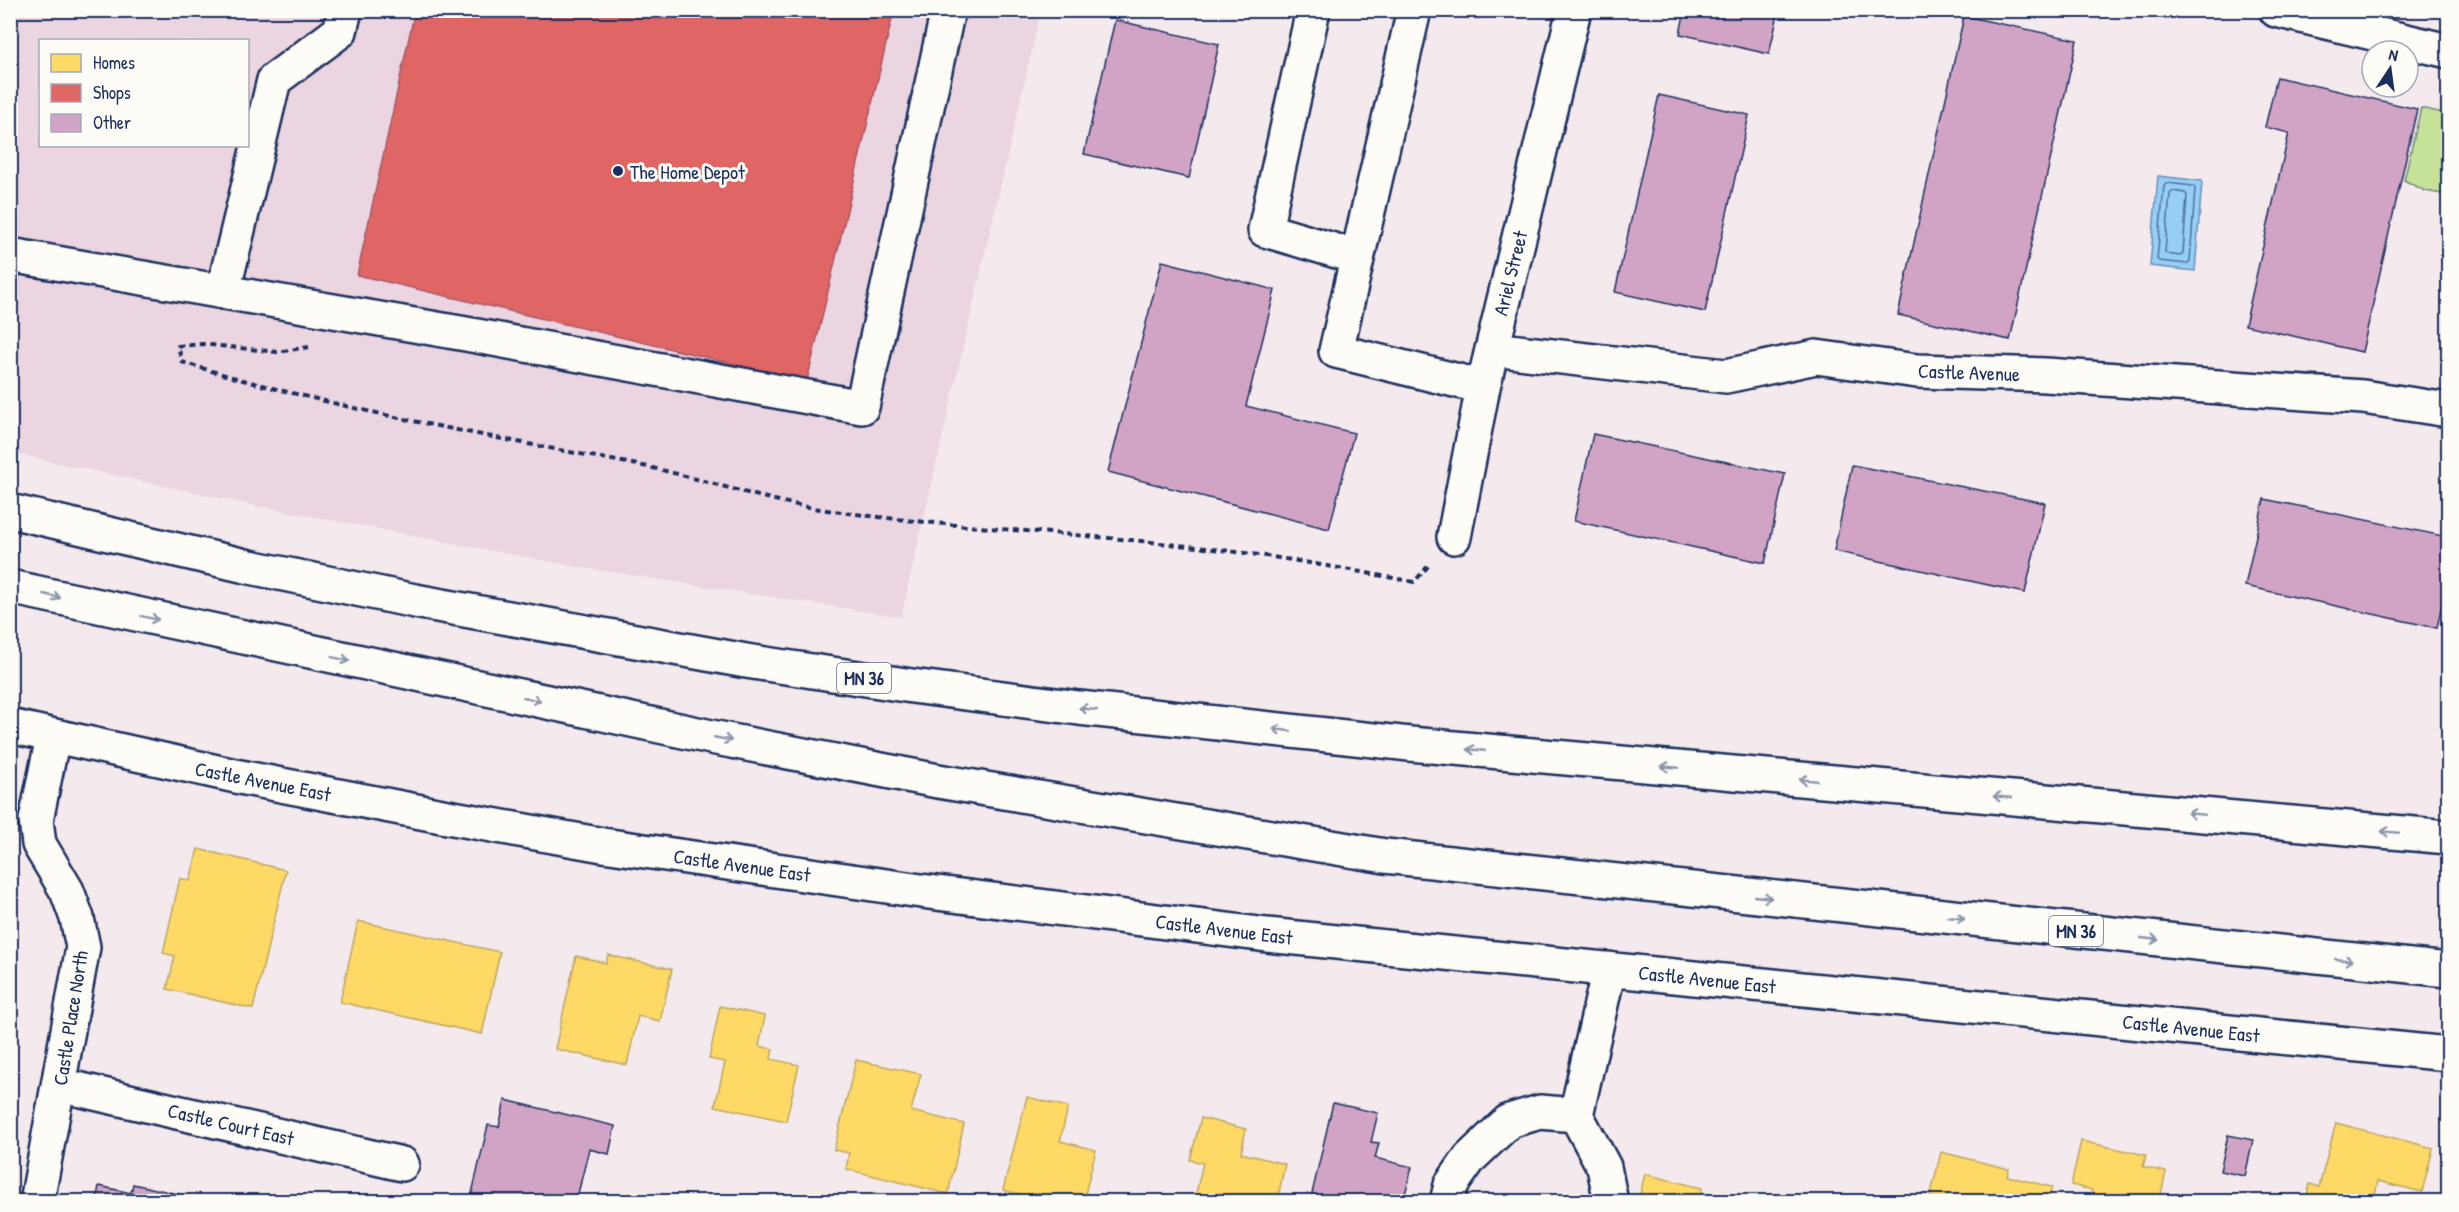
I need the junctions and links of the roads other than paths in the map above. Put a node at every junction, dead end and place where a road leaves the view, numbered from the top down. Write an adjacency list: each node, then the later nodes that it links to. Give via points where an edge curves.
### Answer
1 (345, 10): 10 (main road, via 340,32 274,80)
2 (948, 10): 10 (main road, via 862,407)
3 (1313, 10): 9 (main road, via 1265,230)
4 (1414, 10): 9 (main road)
5 (1574, 10): 11 (main road, Ariel Street)
6 (2276, 10): 7 (main road)
7 (2448, 51)
8 (10, 255): 10 (main road)
9 (1357, 258): 12 (main road, via 1336,351)
10 (223, 292)
11 (1492, 349): 12 (main road, Ariel Street); 13 (main road, Castle Avenue, via 1726,376 1816,357 1917,371 2046,375 2363,397)
12 (1483, 387): 15 (main road, Ariel Street)
13 (2448, 410)
14 (10, 511): 19 (main road, MN 36, one-way to 14, via 1410,744 912,686 746,661 415,601)
15 (1454, 537)
16 (10, 587): 21 (main road, MN 36, one-way to 21, via 739,743 950,783 1385,856)
17 (10, 726): 18 (main road, Castle Avenue East)
18 (53, 737): 20 (main road, Castle Avenue East, via 251,780 615,846 1097,914); 23 (main road, Castle Place North, via 36,820 39,844 67,891 83,947)
19 (2448, 837)
20 (1609, 969): 22 (main road, Castle Avenue East); 24 (main road)
21 (2448, 970)
22 (2448, 1054)
23 (60, 1085): 25 (main road, Castle Court East); 26 (main road, Castle Place North)
24 (1576, 1115): 27 (main road, via 1540,1112 1509,1121 1470,1158 1451,1185); 28 (main road, via 1604,1167)
25 (402, 1164)
26 (37, 1202)
27 (1447, 1202)
28 (1611, 1202)

